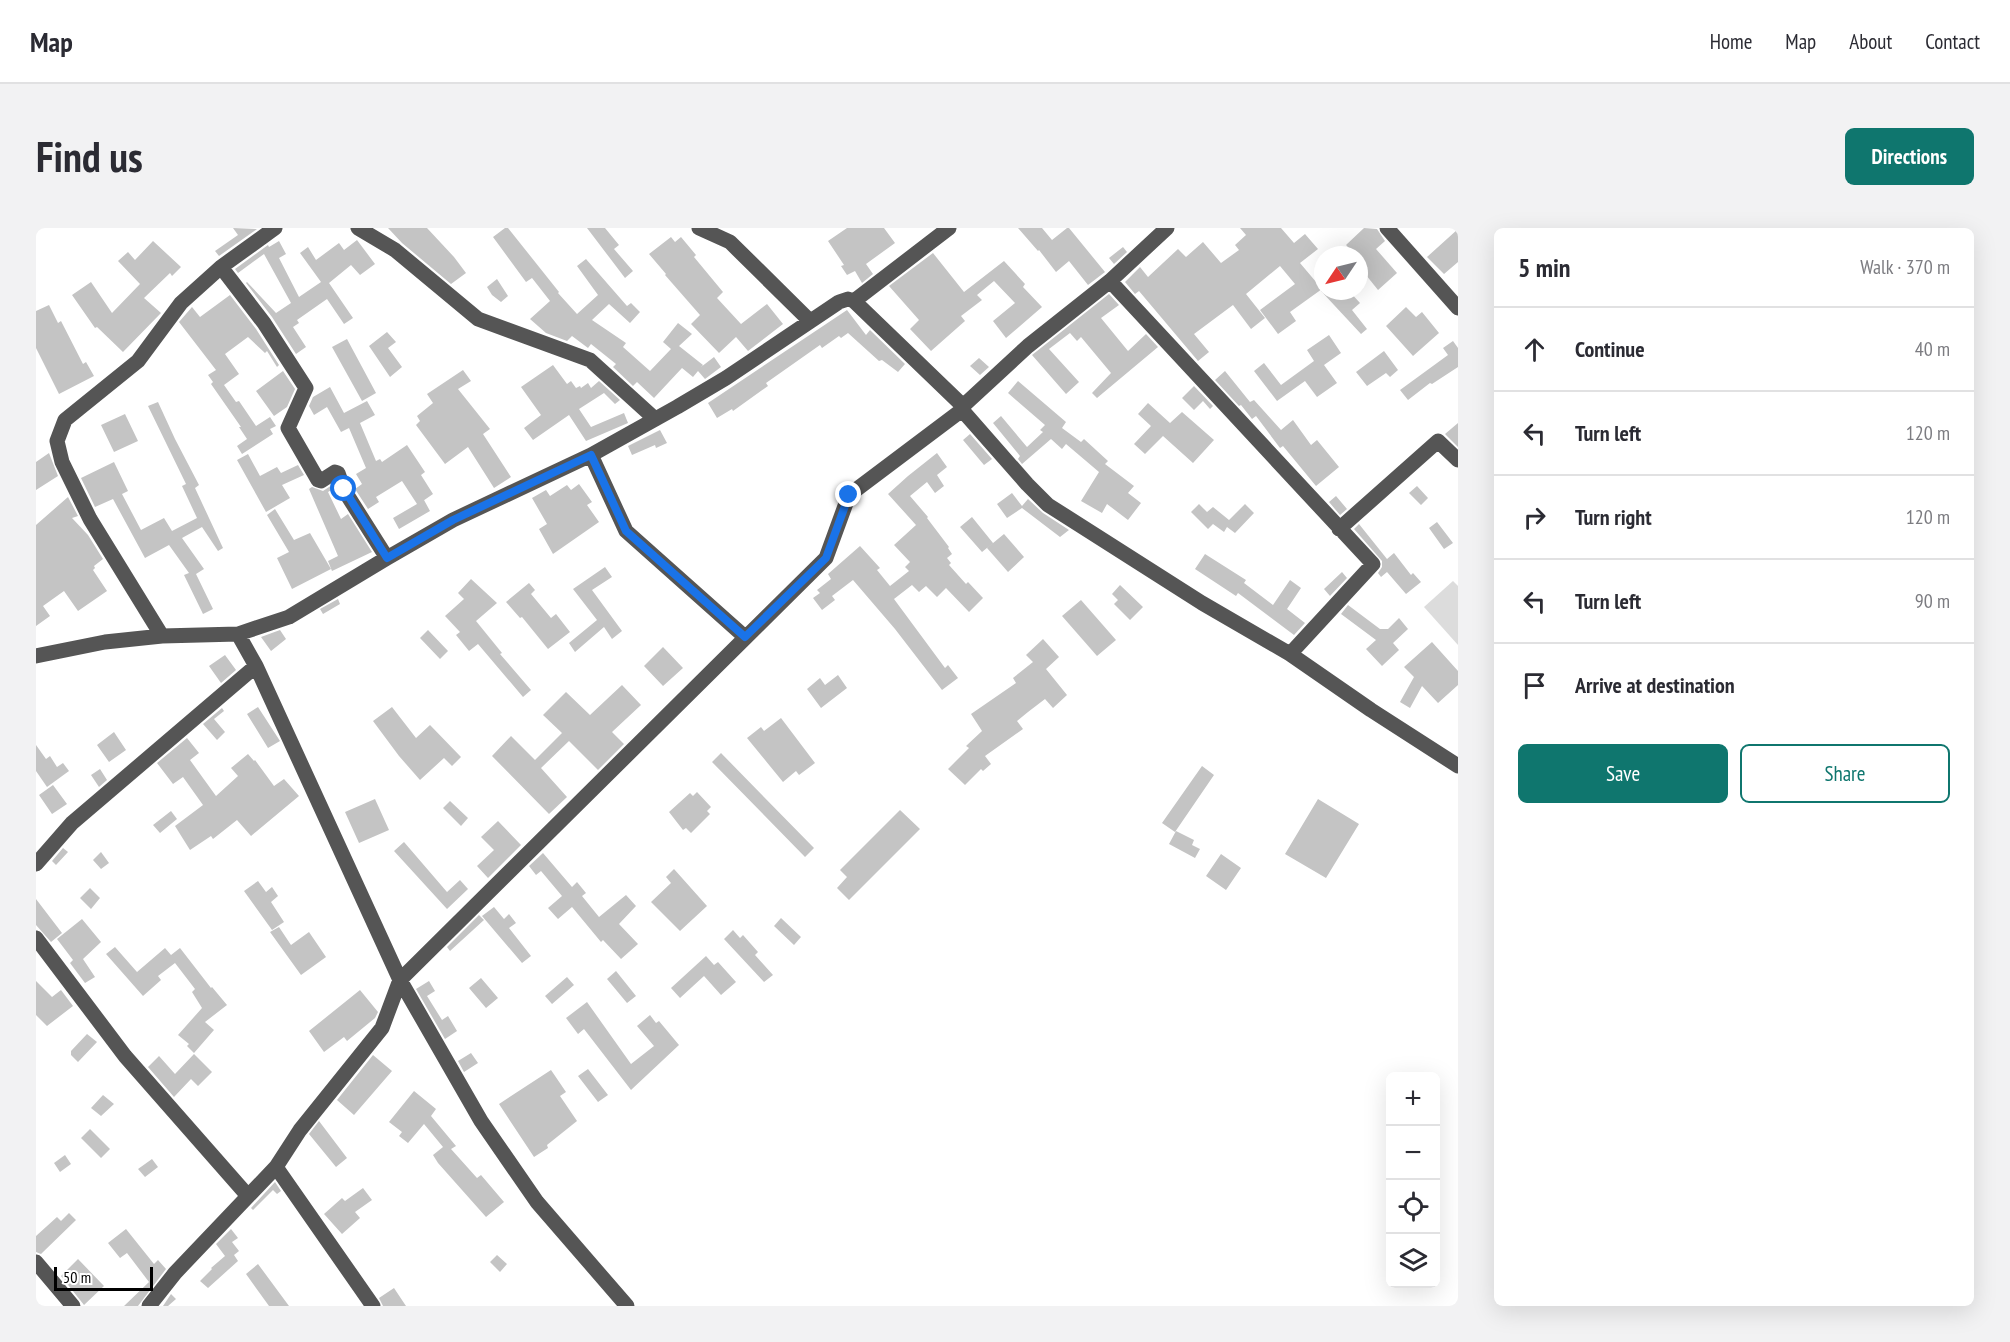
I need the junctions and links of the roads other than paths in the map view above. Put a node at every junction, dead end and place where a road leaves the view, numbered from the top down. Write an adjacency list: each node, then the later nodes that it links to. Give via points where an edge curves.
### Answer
1 (275, 228): 8 (street)
2 (358, 228): 14 (street, via 395,250 478,319 590,360)
3 (699, 228): 7 (street)
4 (949, 228): 10 (street)
5 (1167, 228): 9 (street)
6 (1387, 228): 11 (street)
7 (733, 235): 12 (street)
8 (221, 267): 18 (street, via 306,388 288,428 318,480 338,473); 20 (street, via 181,303 138,362 65,420 57,441 62,462 90,519)
9 (1110, 280): 13 (street, via 1028,346); 17 (street)
10 (854, 301): 12 (street, via 839,302); 13 (street)
11 (1458, 308)
12 (810, 321): 14 (street, via 726,378)
13 (963, 408): 21 (street, via 849,495 826,558); 22 (street, via 1048,505)
14 (654, 418): 15 (street)
15 (591, 455): 18 (street, via 453,520); 21 (street, via 626,531)
16 (1458, 460): 17 (street, via 1438,441)
17 (1339, 529): 22 (street, via 1373,564)
18 (387, 558): 19 (street, via 289,617)
19 (238, 634): 20 (street); 24 (street)
20 (162, 636): 23 (street, via 105,642)
21 (745, 637): 28 (street)
22 (1290, 654): 25 (street, via 1371,710)
23 (36, 656)
24 (256, 666): 26 (street, via 72,823); 28 (street)
25 (1456, 761)
26 (36, 864)
27 (36, 938): 30 (street, via 125,1056)
28 (400, 980): 29 (street, via 382,1028 300,1130); 35 (street, via 482,1121 537,1202)
29 (276, 1167): 30 (street); 34 (street)
30 (248, 1196): 33 (street)
31 (36, 1262): 32 (street)
32 (73, 1306)
33 (149, 1306)
34 (373, 1306)
35 (627, 1306)

